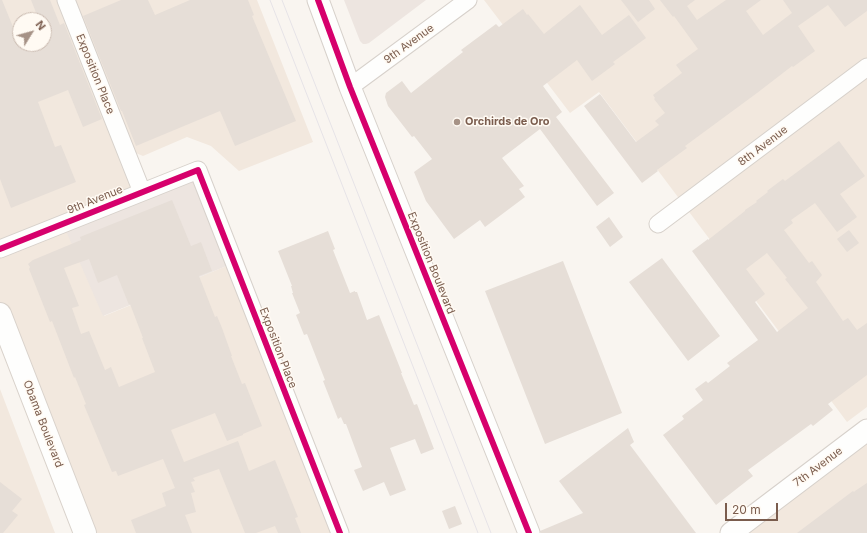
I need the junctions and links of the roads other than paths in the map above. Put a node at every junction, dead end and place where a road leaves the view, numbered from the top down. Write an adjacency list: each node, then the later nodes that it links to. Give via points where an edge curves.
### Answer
1 (66, 0): 7 (street, Exposition Place)
2 (318, 0): 5 (street, Exposition Boulevard)
3 (468, 0): 5 (street, 9th Avenue)
4 (867, 67): 8 (street, 8th Avenue)
5 (350, 87): 14 (street, Exposition Boulevard)
6 (198, 170): 7 (street, 9th Avenue); 13 (street, Exposition Place)
7 (142, 192): 9 (street, 9th Avenue)
8 (658, 224)
9 (0, 249)
10 (0, 314): 12 (main road, Obama Boulevard)
11 (867, 430): 15 (street, 7th Avenue)
12 (85, 533)
13 (340, 533)
14 (529, 533)
15 (731, 533)

